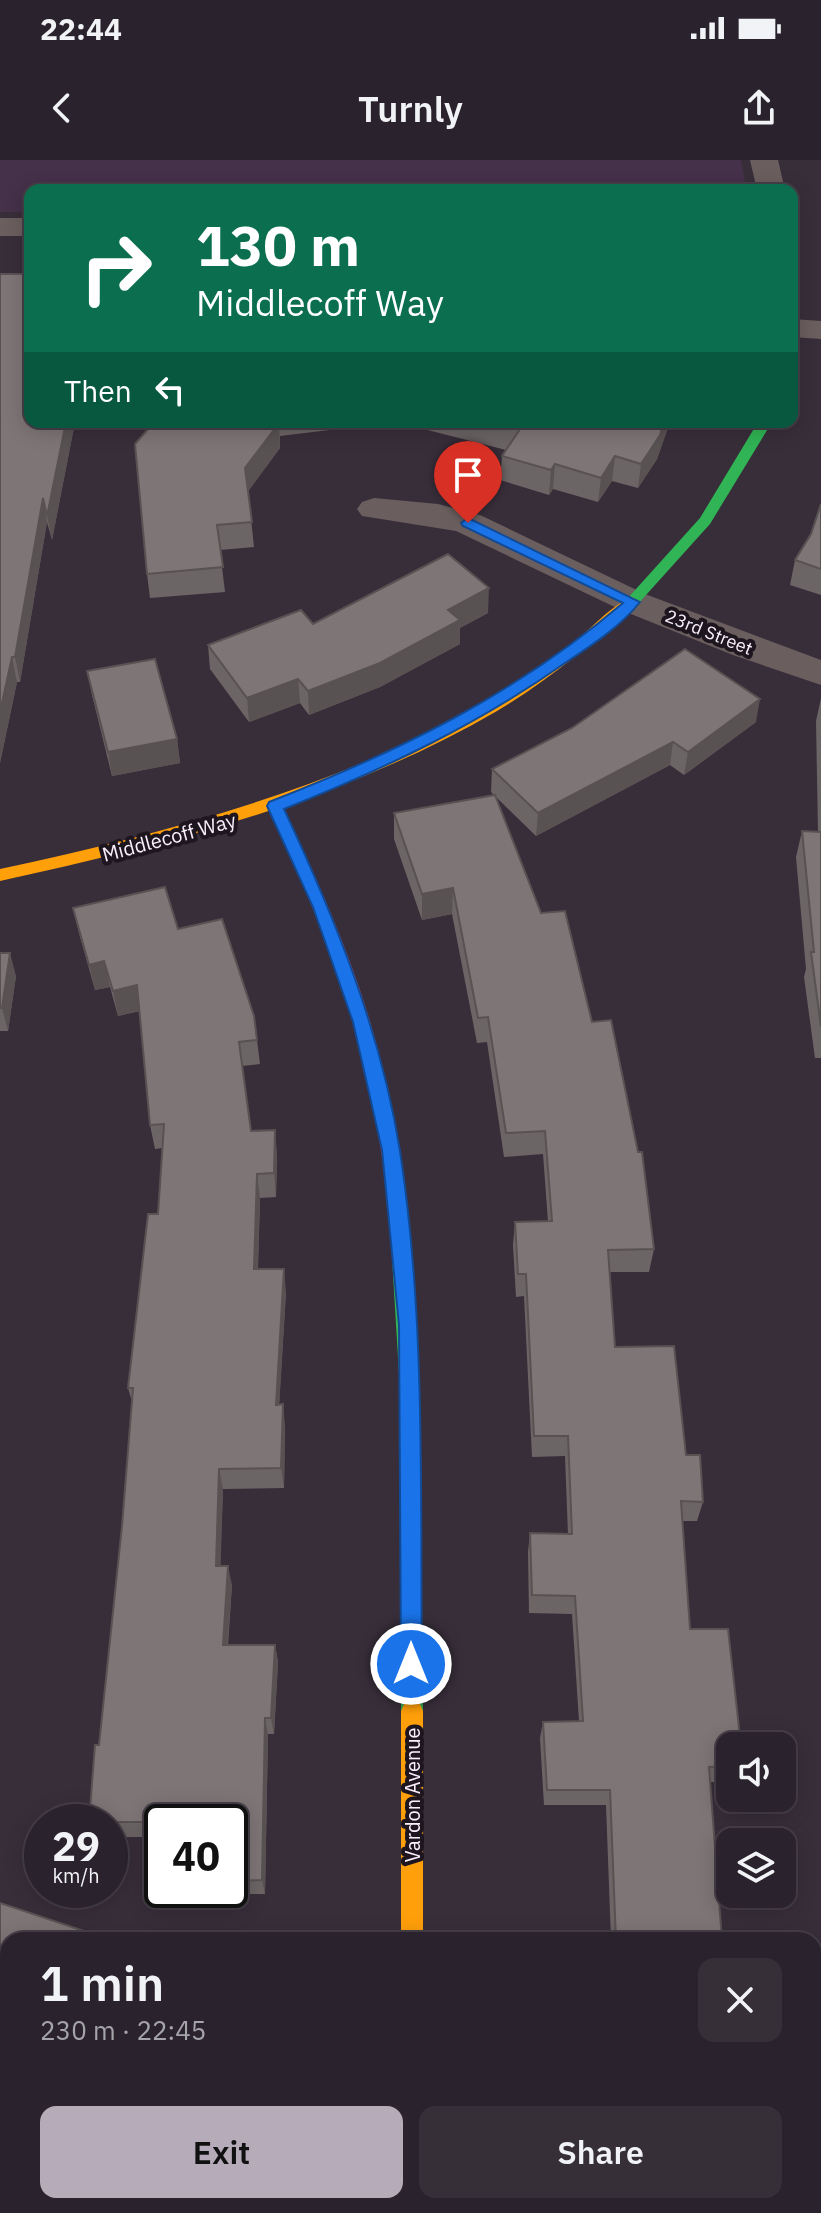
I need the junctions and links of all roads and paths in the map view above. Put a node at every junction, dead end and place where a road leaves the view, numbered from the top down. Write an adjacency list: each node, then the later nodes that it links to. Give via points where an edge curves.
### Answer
1 (764, 160): 2 (street)
2 (770, 184)
3 (0, 227): 4 (street)
4 (24, 227)
5 (798, 328): 6 (street)
6 (821, 330)
7 (762, 428): 9 (street, Middlecoff Way, via 729,490 687,547)
8 (374, 509): 9 (street, 23rd Street, via 468,523)
9 (633, 602): 10 (street, 23rd Street); 11 (street, Middlecoff Way, via 512,693 441,734)
10 (821, 673)
11 (275, 806): 12 (street, Middlecoff Way, via 170,839); 13 (street, Vardon Avenue, via 321,907 362,1022 393,1164 411,1388)
12 (0, 875)
13 (412, 1932)

